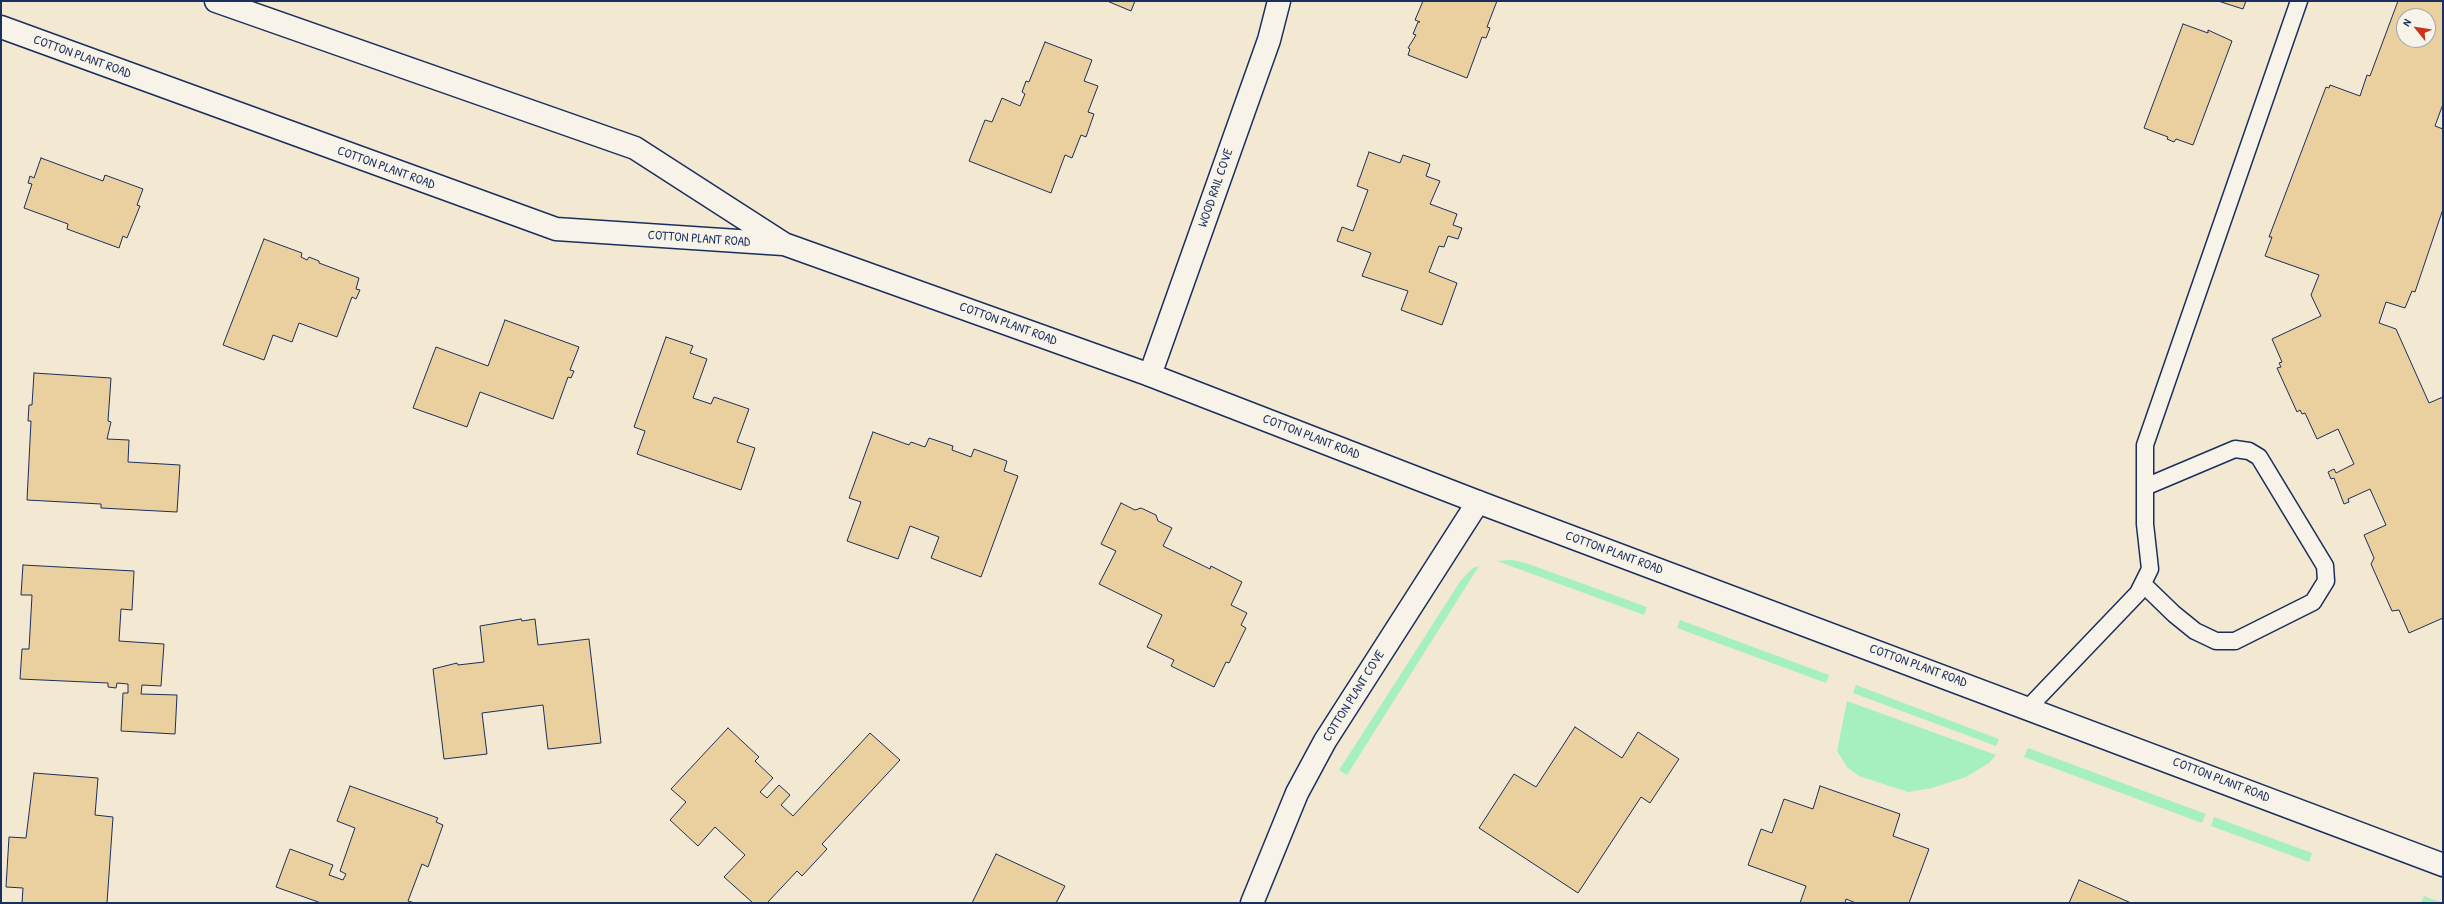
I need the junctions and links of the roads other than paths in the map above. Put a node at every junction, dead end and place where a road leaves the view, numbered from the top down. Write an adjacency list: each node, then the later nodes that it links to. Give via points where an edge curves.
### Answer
1 (216, 1): 5 (street, COTTON PLANT ROAD, via 635,148)
2 (1279, 1): 6 (street, WOOD RAIL COVE, via 1269,40)
3 (2299, 1): 7 (lane, via 2145,445)
4 (1, 27): 5 (street, COTTON PLANT ROAD, via 556,230)
5 (784, 244): 6 (street, COTTON PLANT ROAD)
6 (1150, 375): 8 (street, COTTON PLANT ROAD)
7 (2145, 487): 9 (lane, via 2145,524 2150,569); 9 (lane, via 2235,449 2249,451 2259,457 2325,566 2326,582 2313,602 2235,641 2216,641 2195,631)
8 (1478, 502): 10 (street, COTTON PLANT ROAD); 12 (street, COTTON PLANT COVE, via 1325,741 1297,793)
9 (2143, 584): 10 (lane, via 2138,593)
10 (2030, 708): 11 (street, COTTON PLANT ROAD)
11 (2443, 865)
12 (1252, 903)

